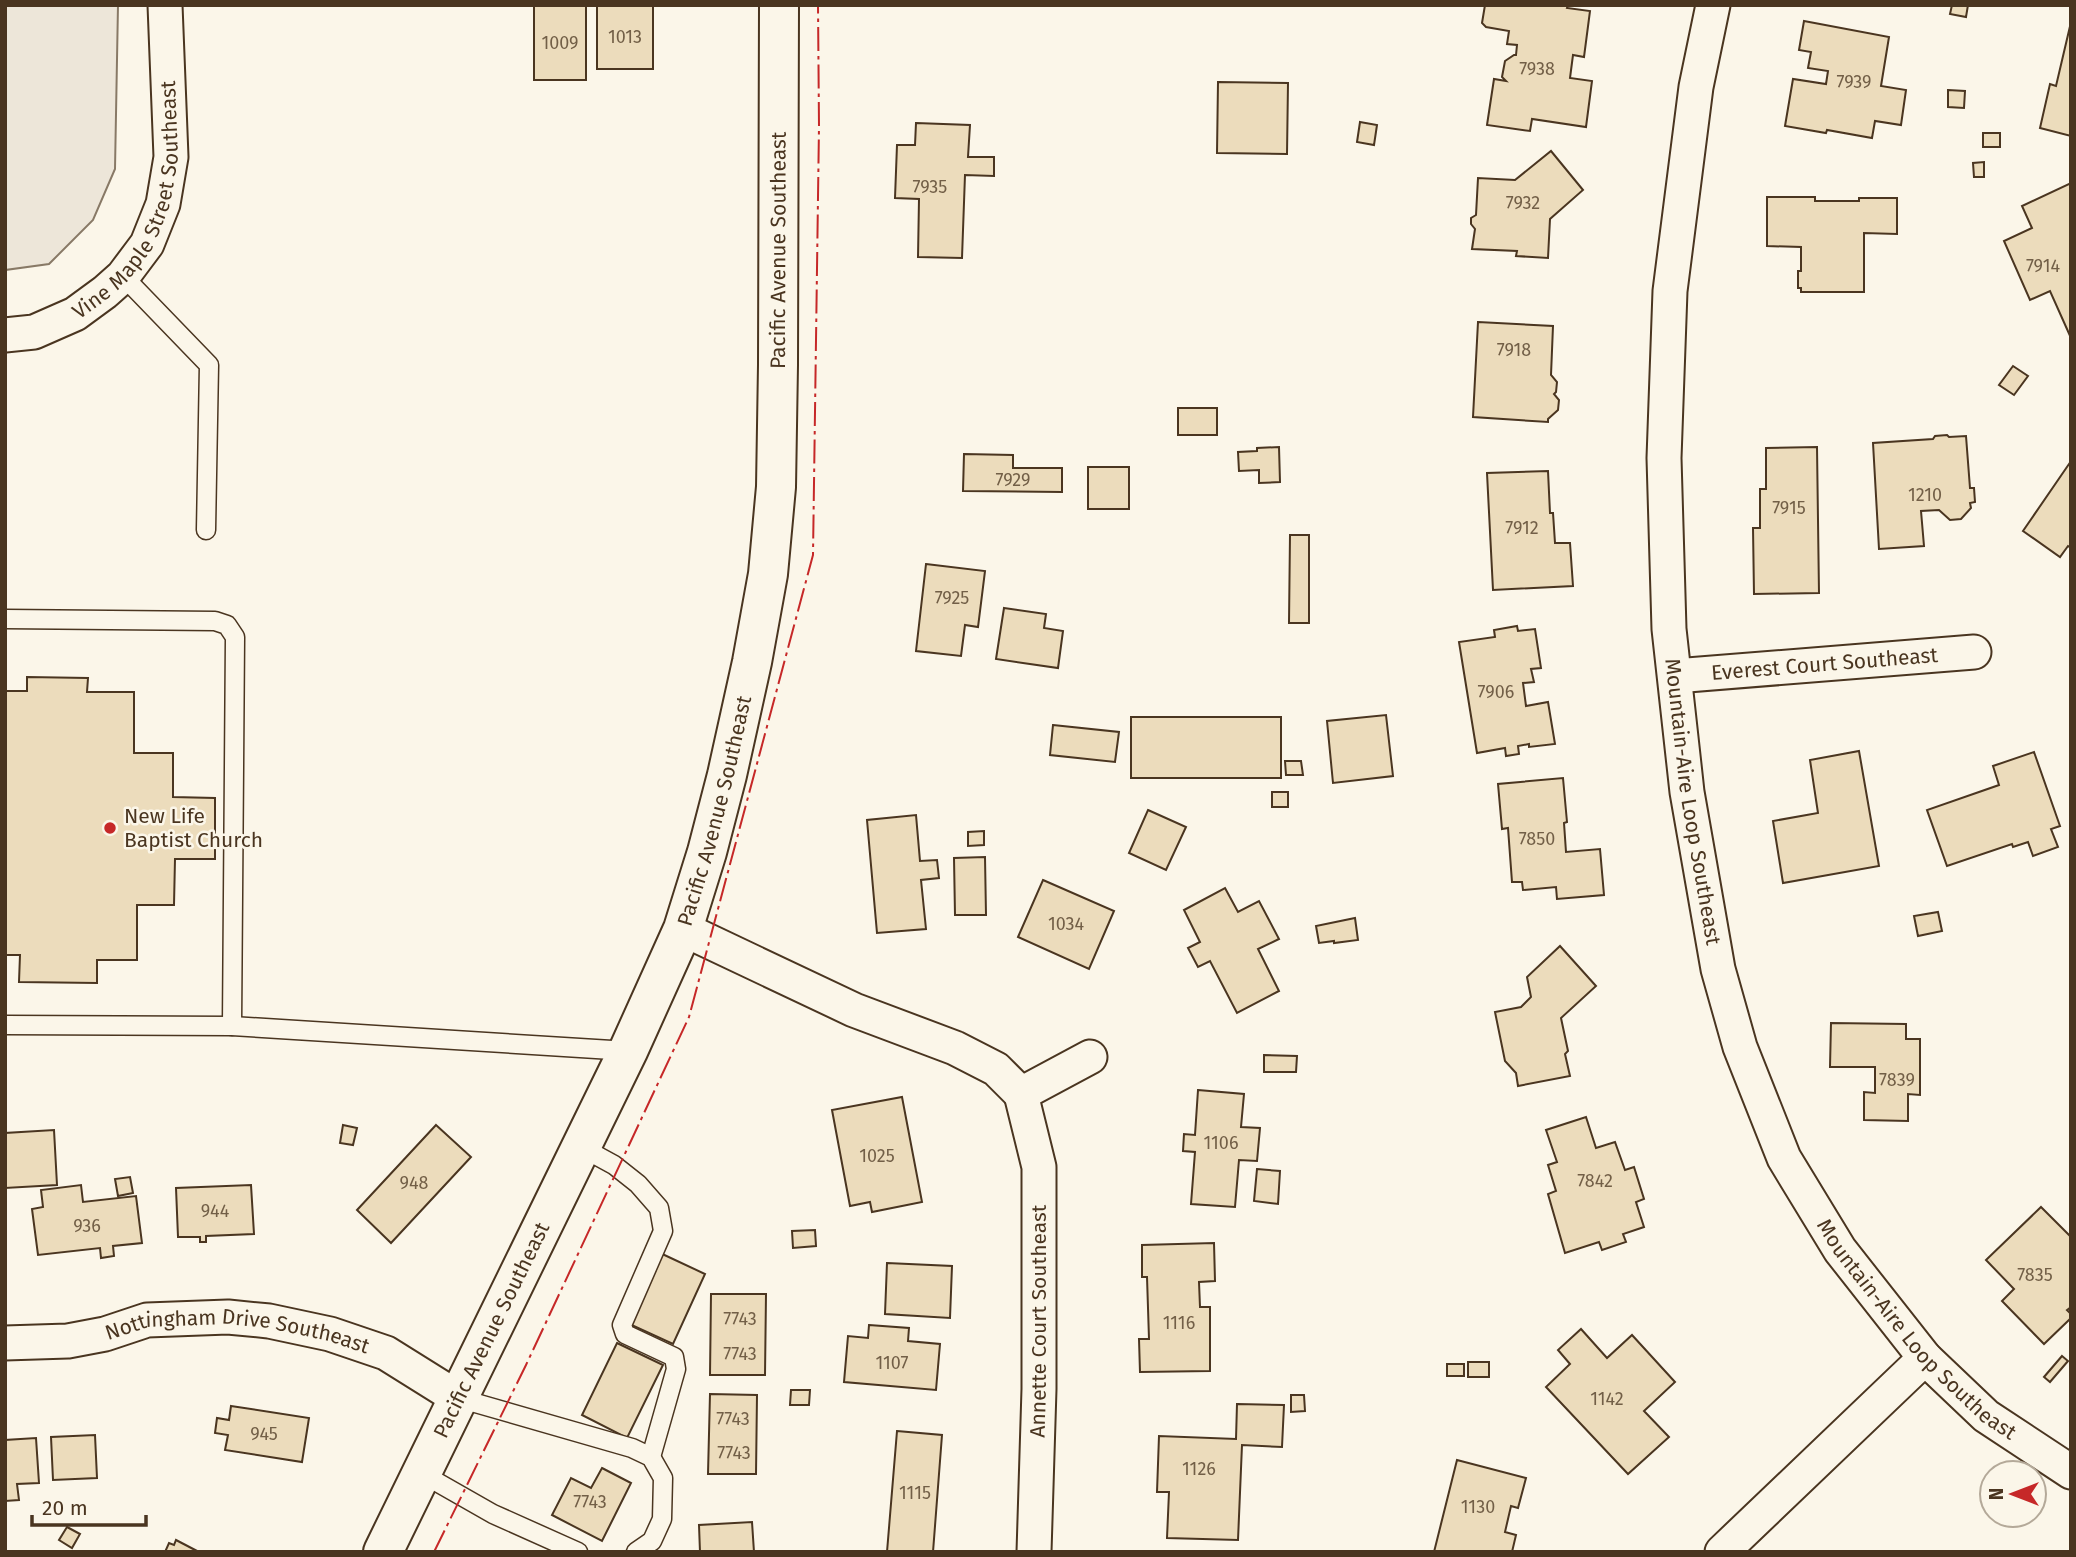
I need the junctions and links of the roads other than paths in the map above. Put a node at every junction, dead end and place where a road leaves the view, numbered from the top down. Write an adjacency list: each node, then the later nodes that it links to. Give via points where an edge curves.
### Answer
1 (165, 5): 4 (street, Vine Maple Street Southeast, via 171,157 163,204 148,244)
2 (779, 5): 10 (main road, Pacific Avenue Southeast, via 776,487 768,574 727,775)
3 (1713, 5): 9 (street, Mountain-Aire Loop Southeast, via 1696,87 1670,291 1664,458)
4 (123, 276): 5 (street, Vine Maple Street Southeast, via 75,314 34,332); 6 (lane, via 209,365)
5 (5, 335)
6 (206, 530)
7 (5, 619): 12 (lane, via 215,621 227,625 235,637)
8 (1974, 652): 9 (street, Everest Court Southeast)
9 (1675, 676): 18 (street, Mountain-Aire Loop Southeast, via 1687,792 1718,969 1740,1047 1784,1158 1840,1250)
10 (683, 929): 13 (main road, Pacific Avenue Southeast); 15 (street, via 853,1010 955,1048 996,1069)
11 (5, 1025): 12 (lane)
12 (232, 1026): 13 (lane)
13 (628, 1051): 16 (main road, Pacific Avenue Southeast)
14 (1090, 1057): 15 (street)
15 (1021, 1094): 26 (street, Annette Court Southeast, via 1039,1167)
16 (581, 1147): 19 (main road, Pacific Avenue Southeast); 20 (lane, via 614,1165 659,1208 663,1231 622,1325 625,1335 674,1357 676,1369)
17 (5, 1343): 19 (street, Nottingham Drive Southeast, via 68,1341 105,1335 147,1320 228,1317 269,1321 386,1353)
18 (1925, 1358): 21 (street, Mountain-Aire Loop Southeast, via 1986,1416); 27 (street)
19 (458, 1398): 20 (lane); 22 (main road, Pacific Avenue Southeast)
20 (651, 1457): 25 (lane, via 663,1478 662,1519 652,1541)
21 (2071, 1472)
22 (421, 1473): 23 (main road, Pacific Avenue Southeast); 24 (lane, via 493,1514)
23 (383, 1552)
24 (578, 1552)
25 (636, 1552)
26 (1034, 1552)
27 (1722, 1552)

